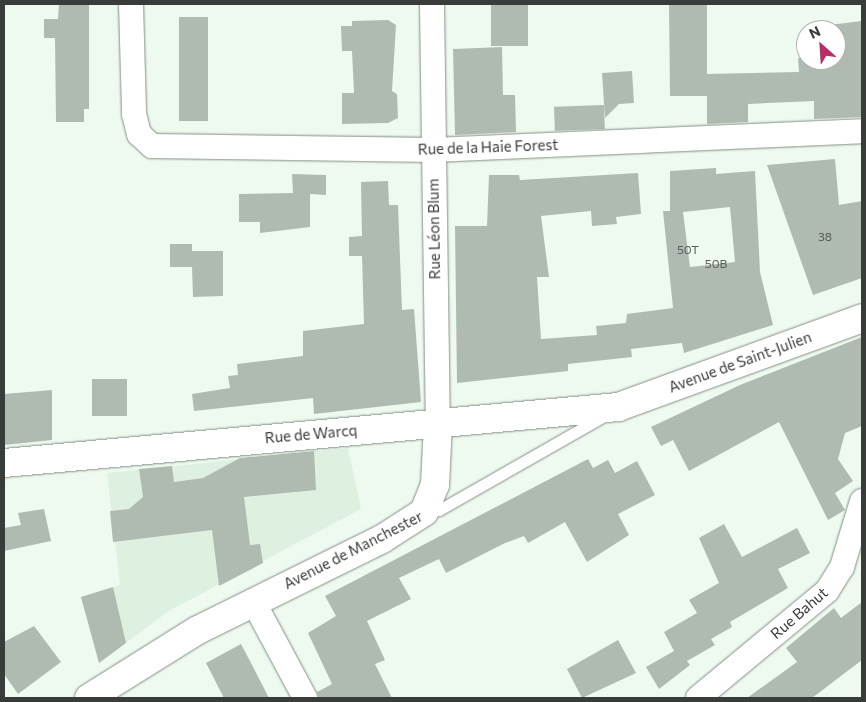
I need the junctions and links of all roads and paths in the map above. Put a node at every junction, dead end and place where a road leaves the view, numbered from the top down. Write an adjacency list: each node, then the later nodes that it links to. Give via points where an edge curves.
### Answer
1 (131, 4): 4 (street, Rue de la Haie Forest, via 134,114 139,134 152,146)
2 (432, 4): 4 (street, Rue Léon Blum)
3 (862, 131): 4 (street, Rue de la Haie Forest)
4 (433, 150): 7 (street, Rue Léon Blum)
5 (862, 318): 6 (main road, Avenue de Saint-Julien)
6 (618, 407): 7 (main road, Rue de Warcq); 10 (lane, Avenue de Manchester, via 439,510)
7 (438, 424): 8 (main road, Rue de Warcq); 10 (main road, via 436,485)
8 (4, 463)
9 (862, 501): 14 (street, Rue Bahut, via 842,567 827,591)
10 (424, 512): 11 (main road, Avenue de Manchester, via 382,538)
11 (253, 601): 12 (main road, Avenue de Manchester); 13 (street)
12 (90, 698)
13 (305, 698)
14 (698, 698)

